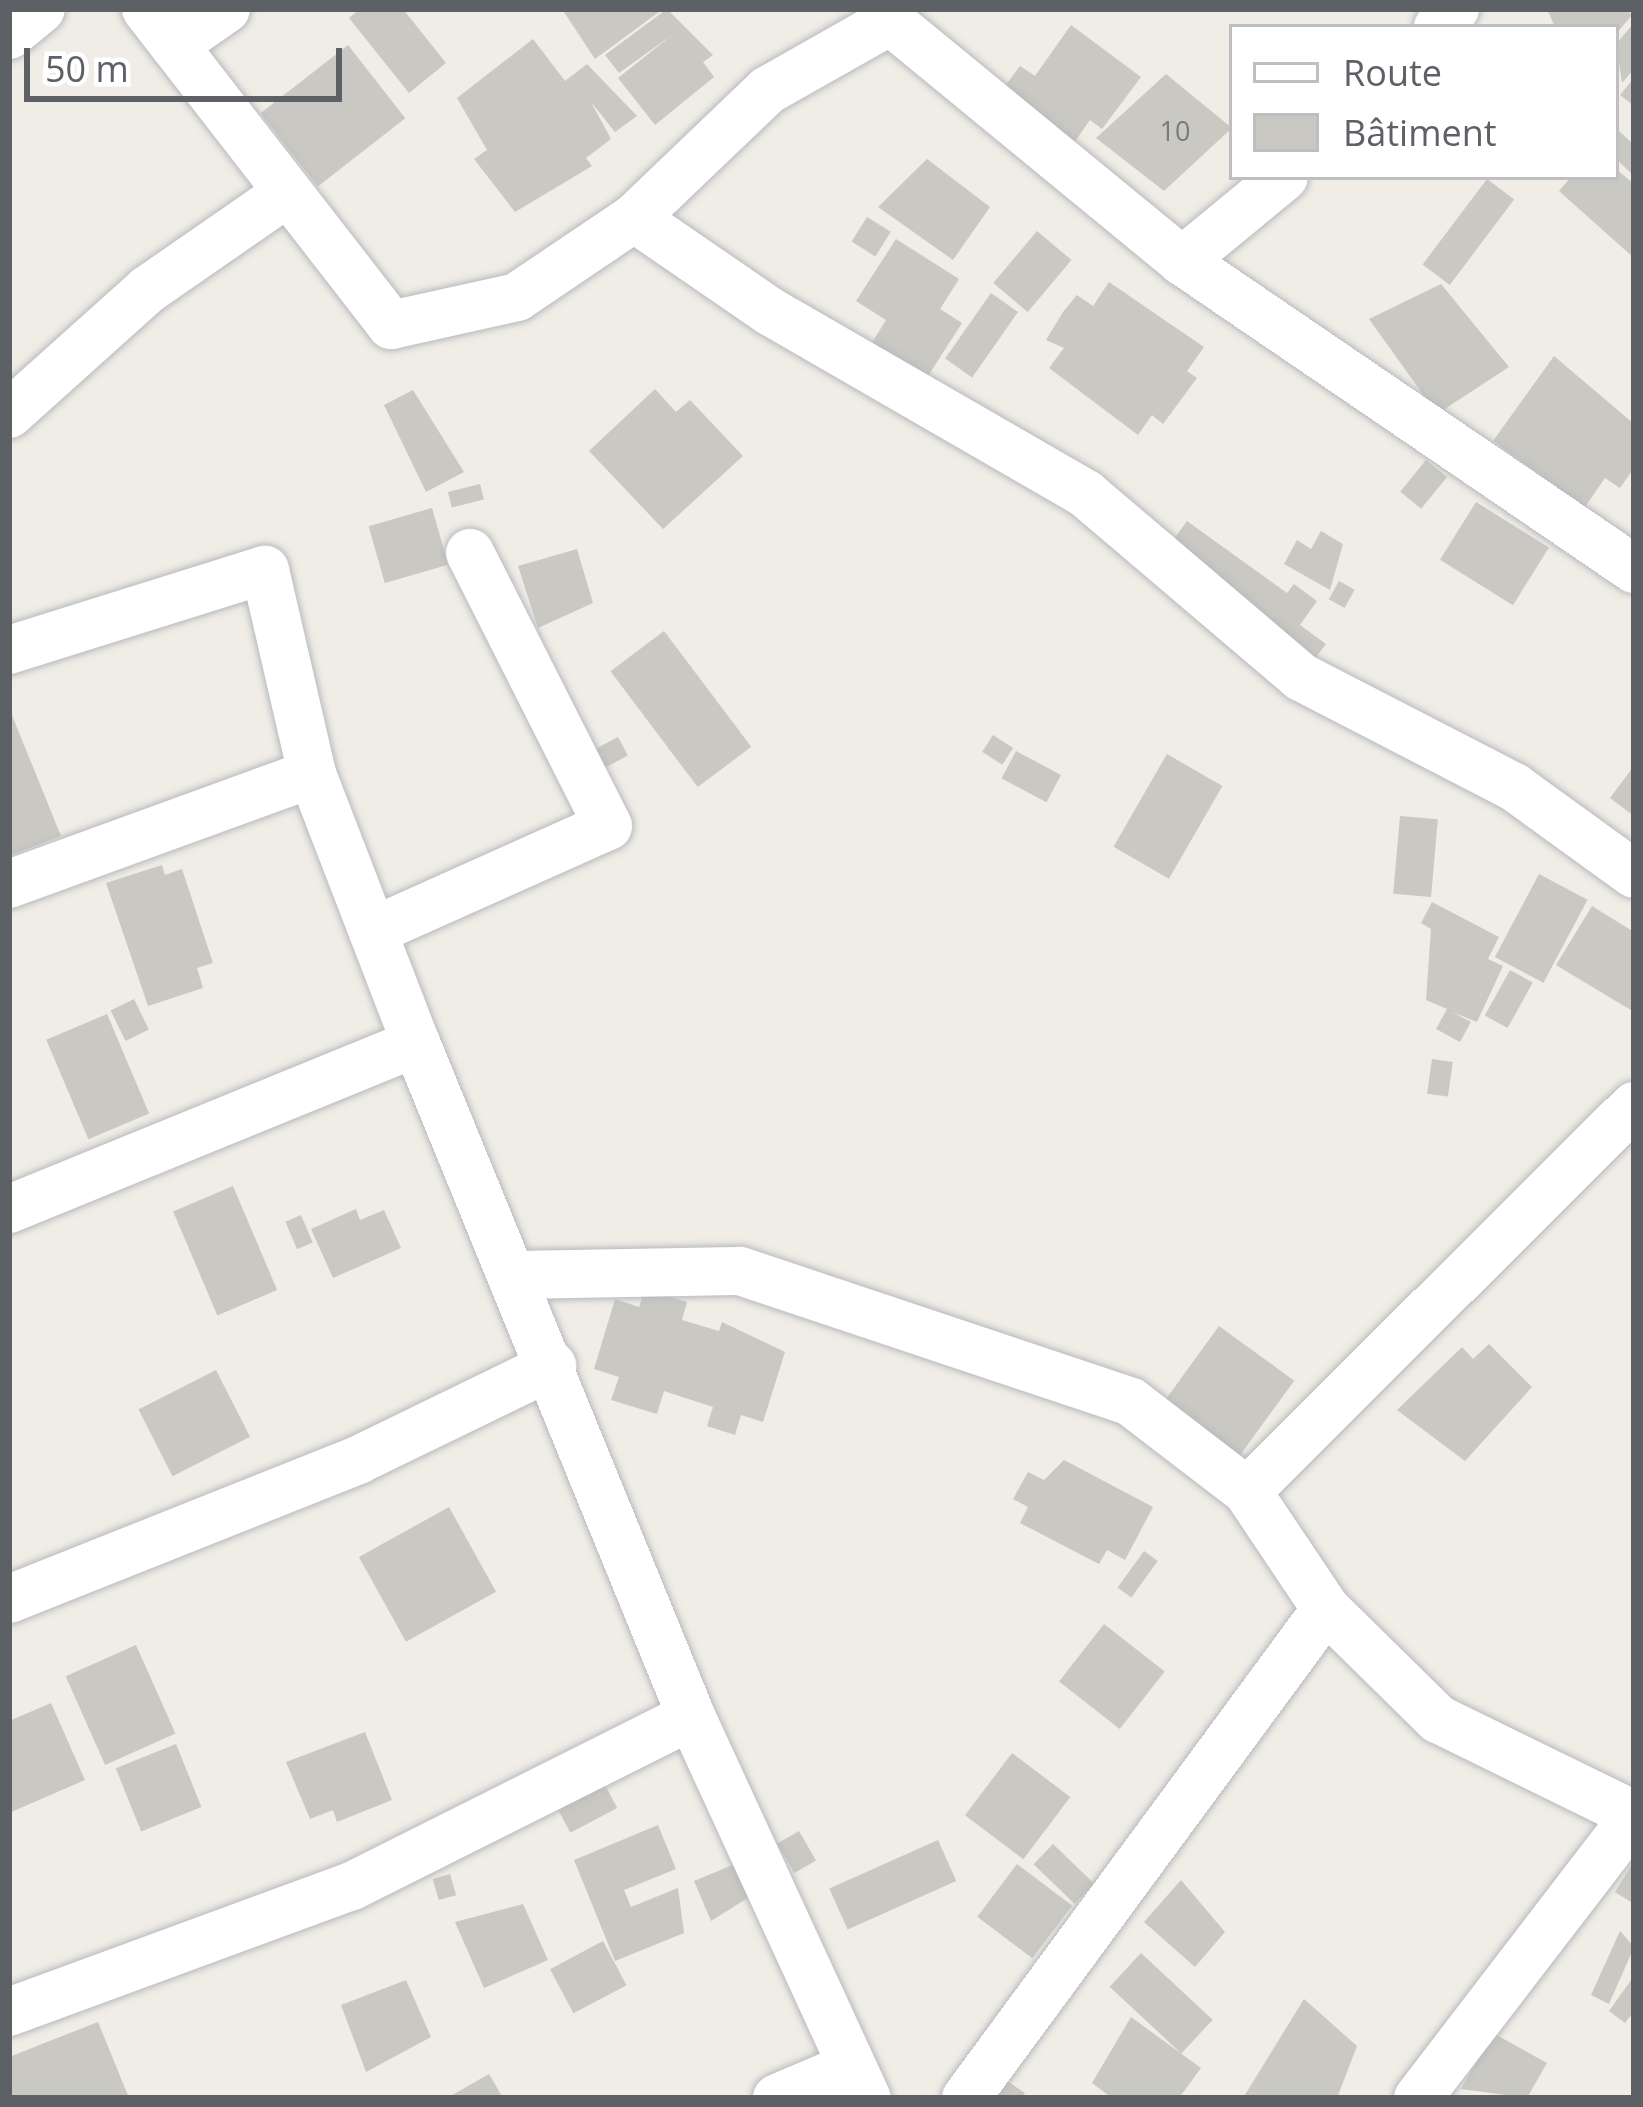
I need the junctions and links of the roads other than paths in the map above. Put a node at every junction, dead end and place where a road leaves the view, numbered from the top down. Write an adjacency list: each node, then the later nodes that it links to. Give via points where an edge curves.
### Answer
1 (40, 9): 5 (street)
2 (226, 9): 4 (street)
3 (896, 15): 8 (street, via 768,90); 9 (street)
4 (160, 27): 7 (street)
5 (9, 35)
6 (1280, 180): 9 (street)
7 (287, 193): 8 (street, via 391,325 518,297); 10 (street, via 147,290)
8 (634, 218): 15 (street, via 771,312 1086,494 1301,677 1514,787)
9 (1181, 261): 12 (street)
10 (9, 414)
11 (470, 553): 17 (street, via 608,826)
12 (1634, 569)
13 (9, 650): 14 (street, via 265,570)
14 (312, 774): 16 (street); 17 (street)
15 (1634, 874)
16 (9, 884)
17 (373, 932): 18 (street)
18 (416, 1043): 20 (street); 21 (street)
19 (1634, 1106): 23 (street)
20 (9, 1209)
21 (513, 1275): 22 (street); 23 (street, via 740,1271 1130,1402)
22 (552, 1366): 24 (street, via 358,1460); 26 (street)
23 (1247, 1491): 25 (street)
24 (9, 1598)
25 (1326, 1609): 27 (street, via 1438,1719); 31 (street)
26 (691, 1716): 28 (street, via 352,1886); 29 (street)
27 (1634, 1815): 32 (street)
28 (9, 2012)
29 (859, 2082): 30 (street)
30 (776, 2098)
31 (966, 2098)
32 (1418, 2098)

